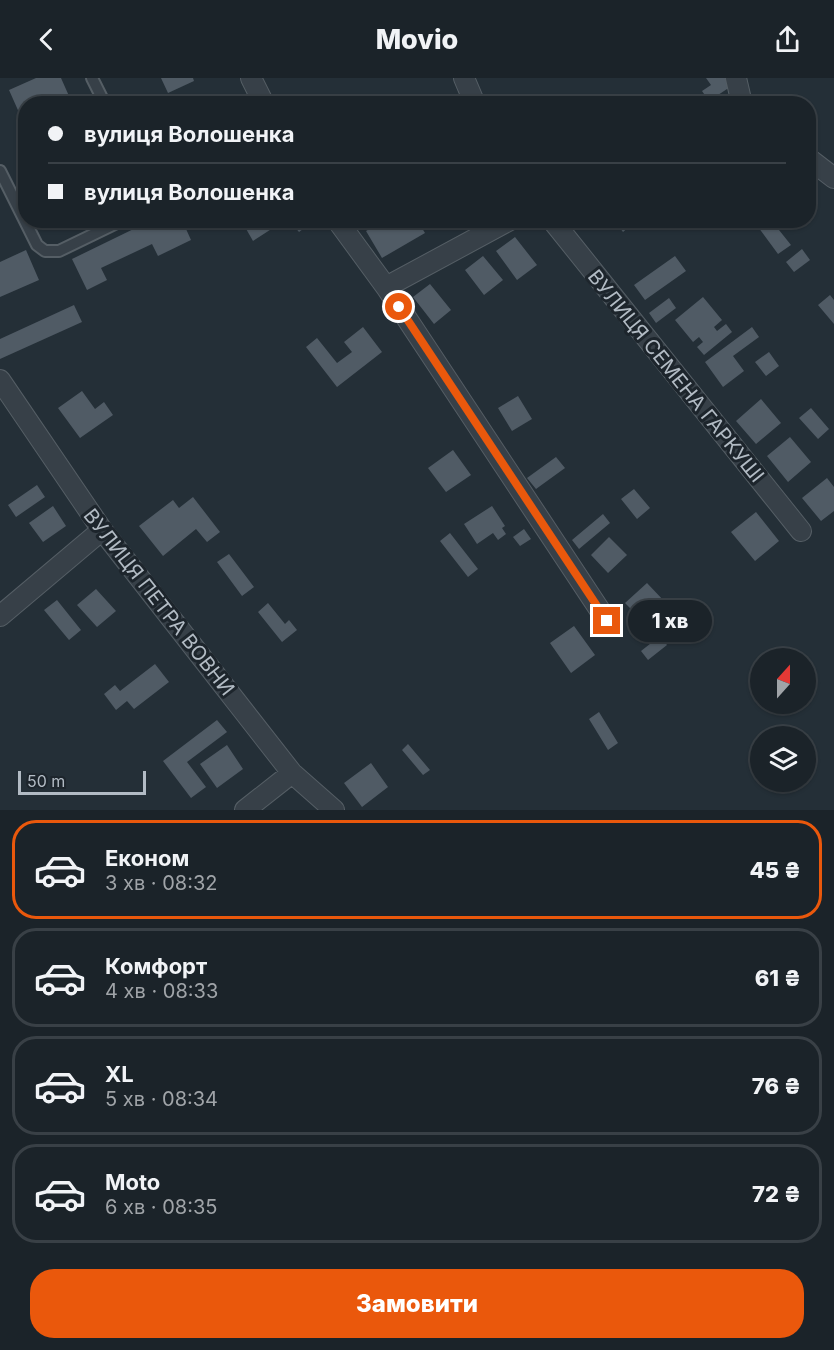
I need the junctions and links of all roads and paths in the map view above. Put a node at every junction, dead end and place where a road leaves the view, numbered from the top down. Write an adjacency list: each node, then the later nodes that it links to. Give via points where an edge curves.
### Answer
1 (92, 78): 4 (lane)
2 (251, 78): 5 (street)
3 (464, 78): 6 (street)
4 (101, 96)
5 (260, 96)
6 (472, 96)
7 (816, 164): 9 (street)
8 (0, 171): 10 (lane)
9 (834, 178)
10 (18, 207)
11 (29, 228): 12 (lane, via 45,251 59,251)
12 (106, 228)
13 (343, 228): 16 (street)
14 (495, 228): 16 (street)
15 (558, 228): 19 (street, ВУЛИЦЯ СЕМЕНА ГАРКУШІ)
16 (386, 287): 21 (street)
17 (0, 380): 18 (street, ВУЛИЦЯ ПЕТРА ВОВНИ)
18 (102, 530): 20 (street); 22 (street, ВУЛИЦЯ ПЕТРА ВОВНИ)
19 (801, 531)
20 (0, 616)
21 (607, 621)
22 (292, 773): 23 (street); 24 (street, ВУЛИЦЯ ПЕТРА ВОВНИ)
23 (244, 810)
24 (334, 810)

